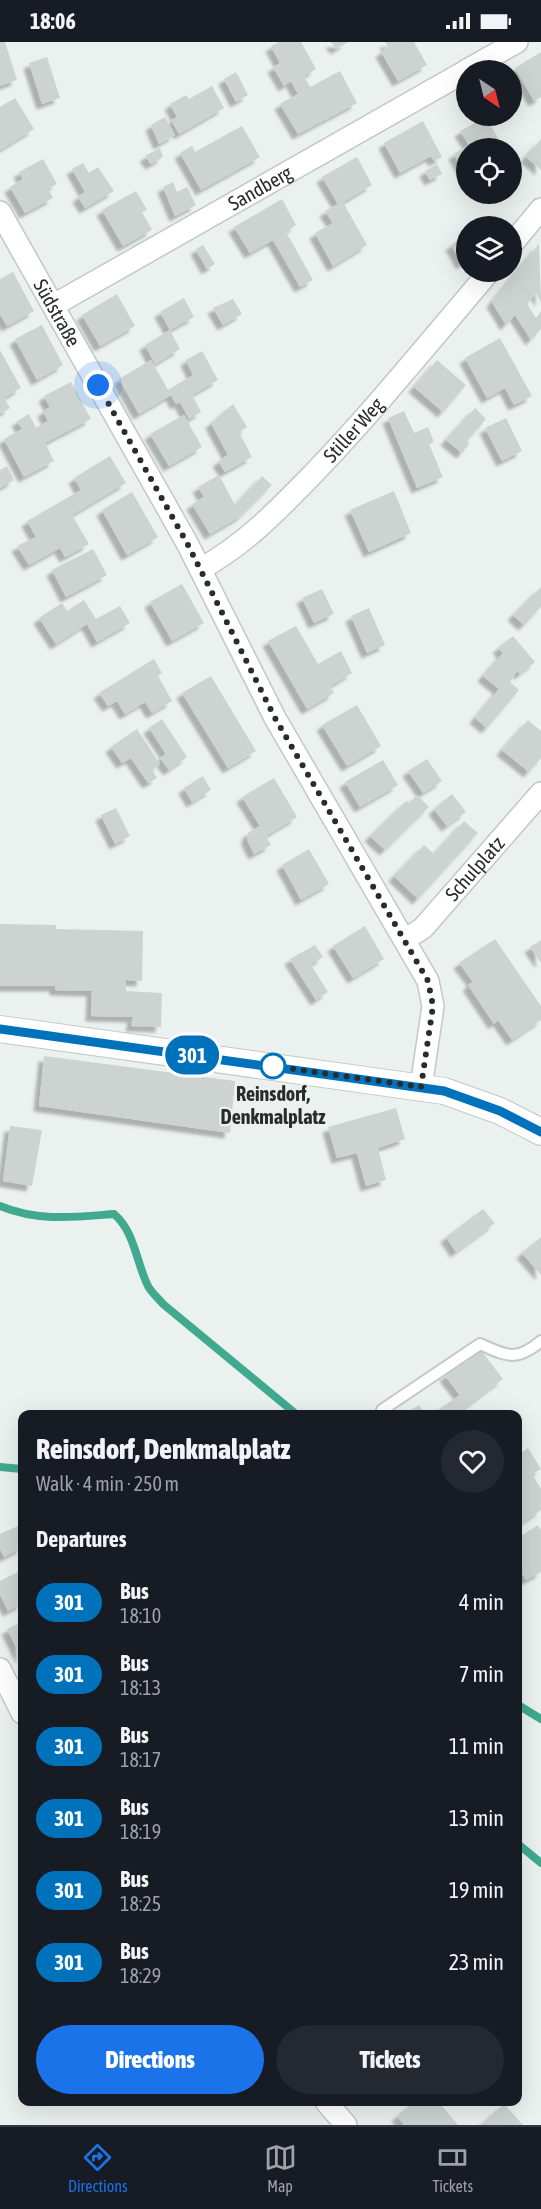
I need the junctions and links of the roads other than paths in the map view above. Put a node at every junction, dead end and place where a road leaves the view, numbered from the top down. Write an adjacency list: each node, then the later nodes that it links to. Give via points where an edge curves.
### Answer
1 (517, 42): 2 (street, Sandberg)
2 (486, 60)
3 (456, 77): 8 (street, Sandberg)
4 (541, 209): 6 (street)
5 (0, 212): 8 (street, Südstraße)
6 (522, 232)
7 (481, 282): 9 (street, Stiller Weg, via 297,491 273,515)
8 (54, 305): 9 (street, Südstraße)
9 (200, 569): 11 (street, Südstraße, via 275,718)
10 (541, 793): 11 (street, Schulplatz, via 423,928)
11 (406, 939): 13 (street, Südstraße, via 433,994)
12 (0, 1029): 13 (street)
13 (421, 1087): 14 (street, via 464,1097)
14 (541, 1132)
15 (541, 1341): 16 (lane, via 527,1353 508,1356 480,1344)
16 (382, 1410)
17 (0, 1669): 18 (street)
18 (18, 1705)
19 (329, 2106): 20 (street)
20 (346, 2125)

